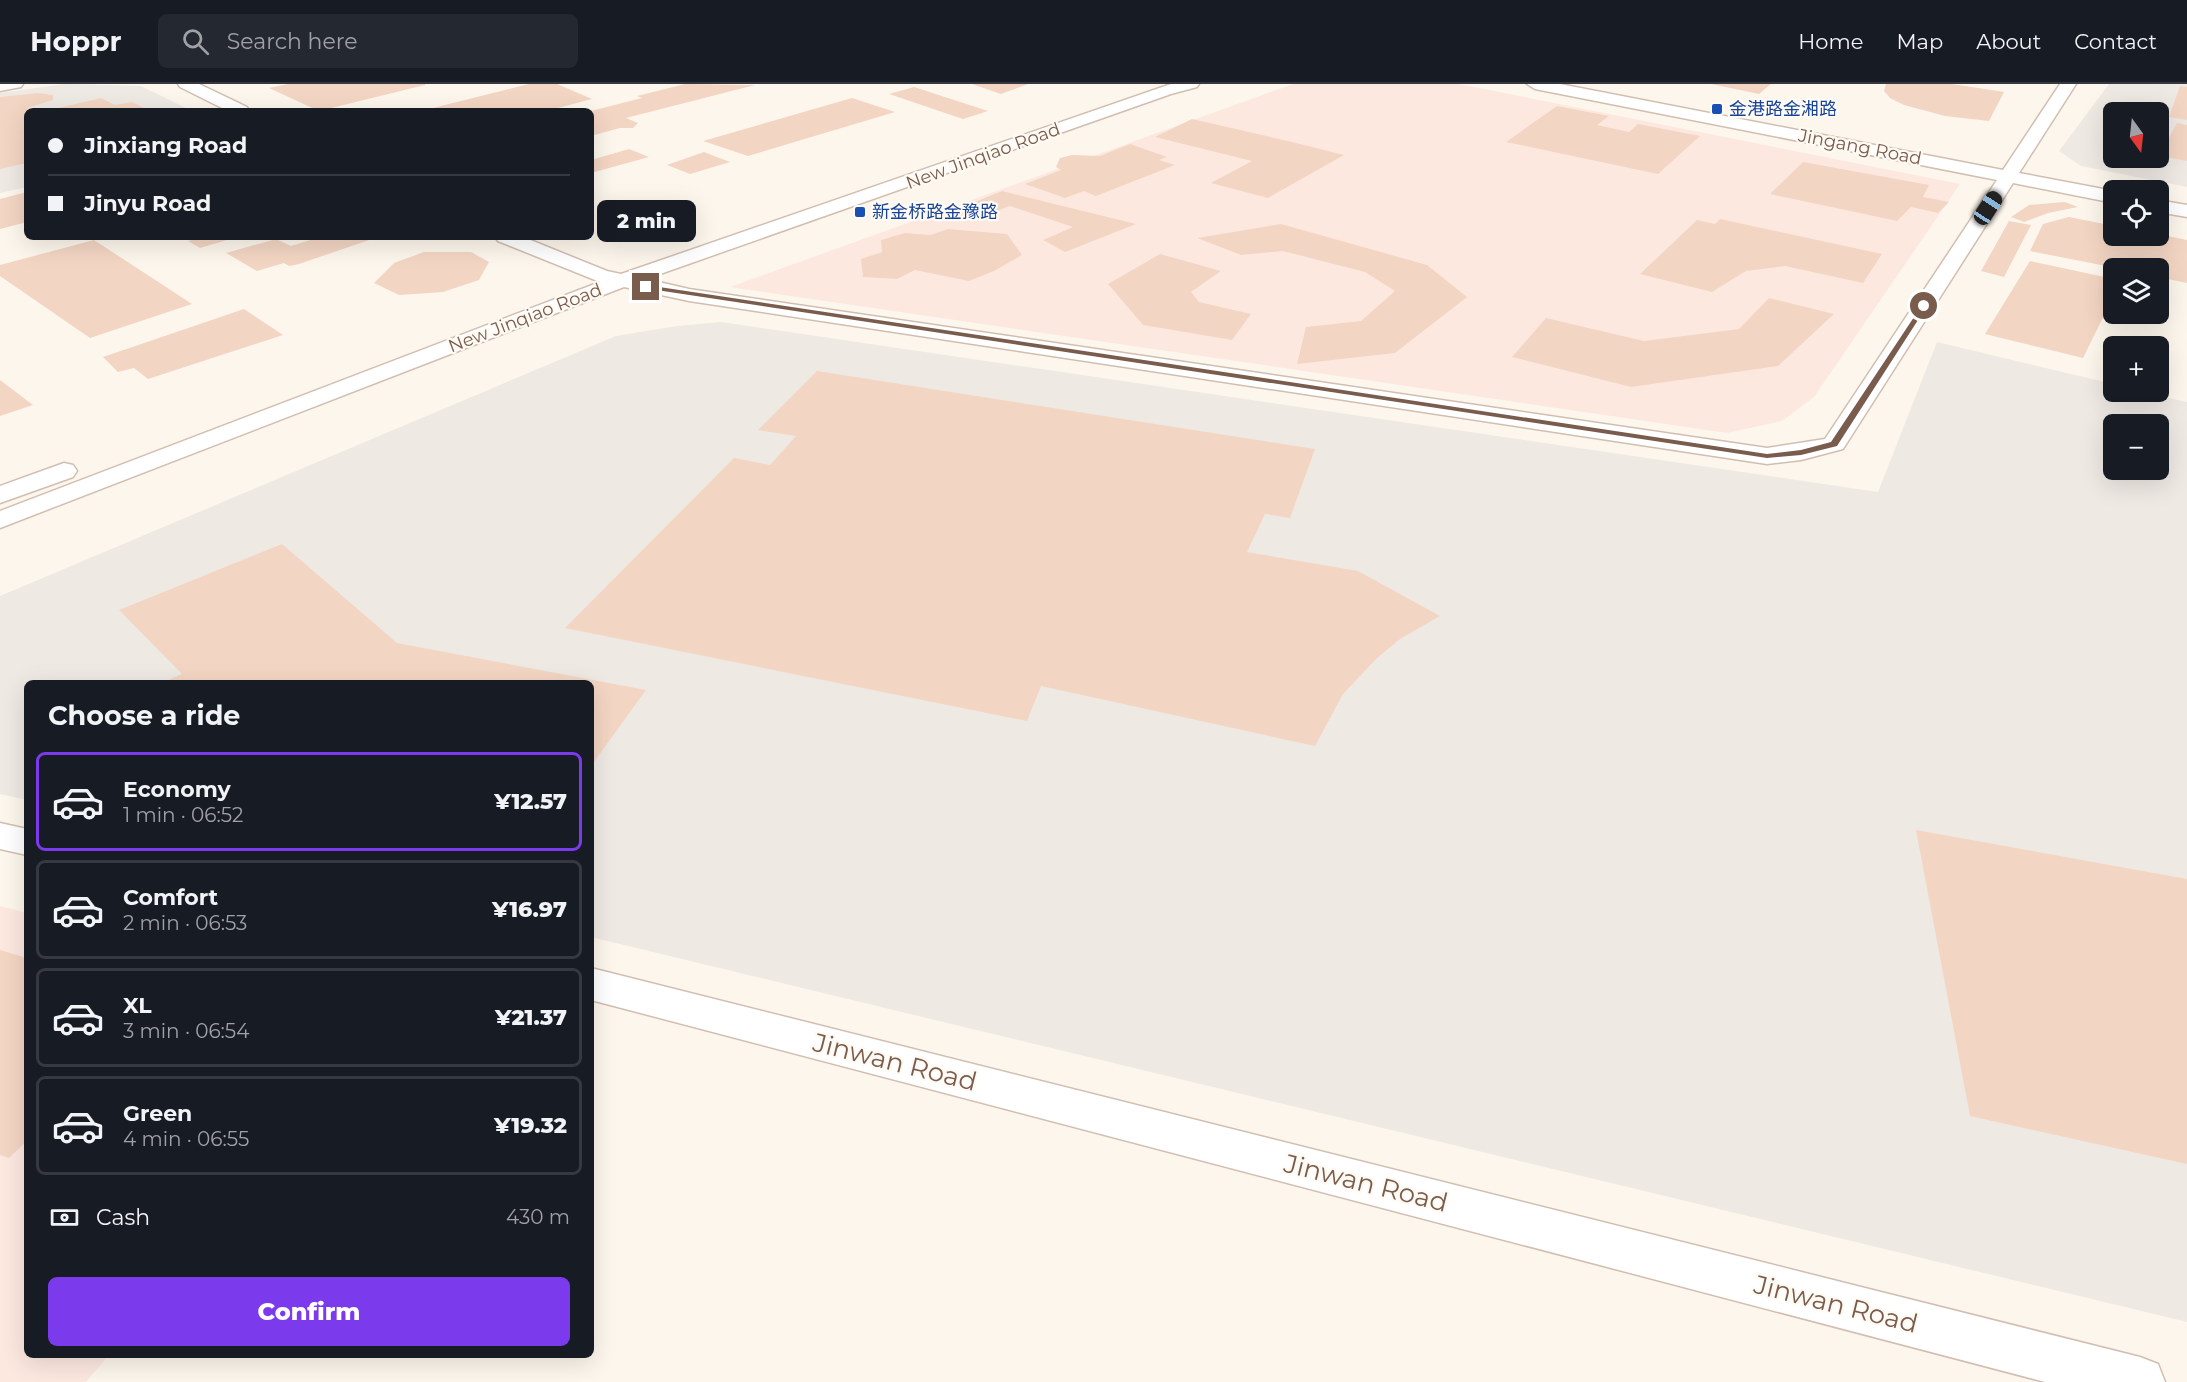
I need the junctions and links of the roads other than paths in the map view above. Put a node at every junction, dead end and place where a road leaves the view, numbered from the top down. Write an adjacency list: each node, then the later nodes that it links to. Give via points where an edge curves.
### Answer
1 (15, 84): 8 (street)
2 (186, 84): 9 (street)
3 (1160, 84): 18 (street, New Jinqiao Road)
4 (1191, 84): 18 (street, New Jinqiao Road, via 846,204)
5 (1535, 84): 10 (street, Jingang Road)
6 (1570, 84): 10 (street, Jingang Road)
7 (2068, 84): 10 (street)
8 (0, 86)
9 (235, 108)
10 (2011, 173): 11 (street, Jingang Road); 12 (street, Jingang Road); 18 (street, via 1834,444 1767,456 689,295)
11 (2103, 187)
12 (2103, 194)
13 (2169, 199): 14 (street)
14 (2187, 203)
15 (2169, 208): 16 (street)
16 (2187, 211)
17 (513, 240): 18 (street)
18 (611, 279): 19 (street, New Jinqiao Road); 20 (street, New Jinqiao Road)
19 (0, 495)
20 (0, 520)
21 (0, 836): 22 (street)
22 (24, 841)
23 (594, 985): 24 (street, Jinwan Road)
24 (2140, 1382)

